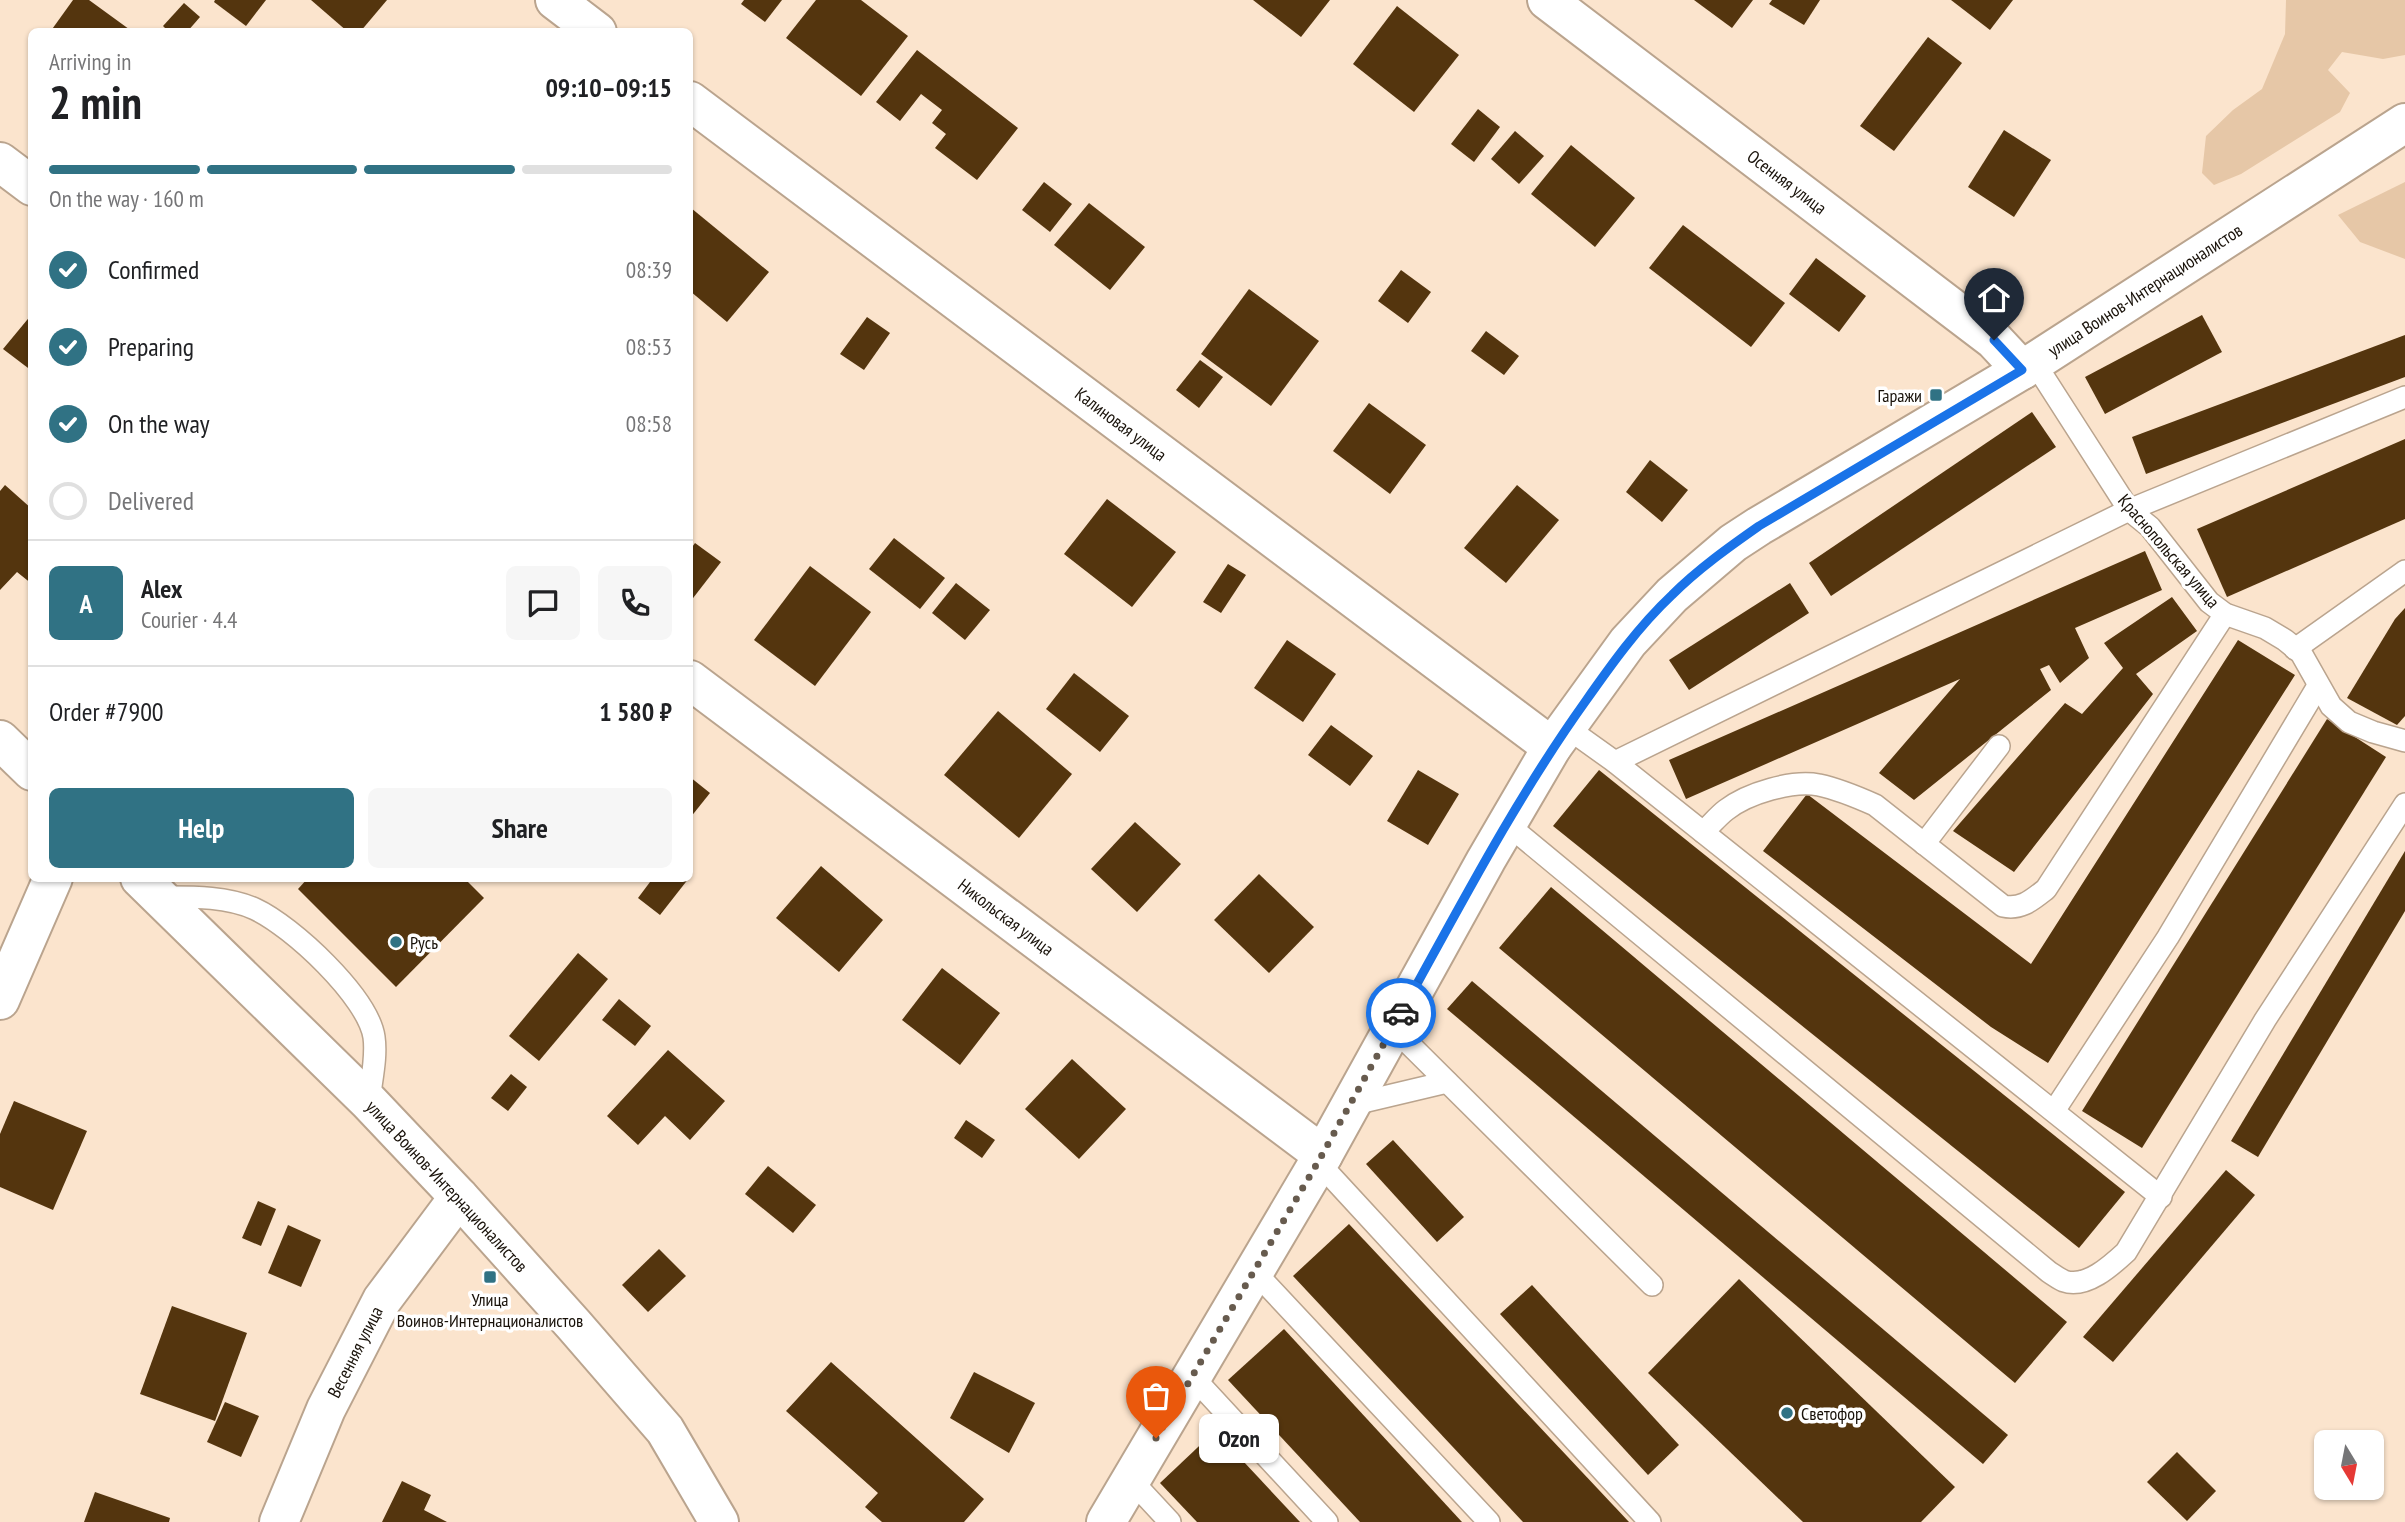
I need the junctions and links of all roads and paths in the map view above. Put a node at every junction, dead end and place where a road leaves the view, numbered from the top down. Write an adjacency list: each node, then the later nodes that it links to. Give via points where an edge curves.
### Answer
1 (555, 0): 3 (street)
2 (1547, 0): 8 (street, Осенняя улица)
3 (592, 28)
4 (693, 103): 16 (street, Калиновая улица)
5 (2405, 123): 8 (street, улица Воинов-Интернационалистов)
6 (0, 162): 7 (street)
7 (28, 183)
8 (2028, 366): 10 (lane, Краснопольская улица); 16 (street, улица Воинов-Интернационалистов, via 1733,543 1672,595 1628,642)
9 (2405, 397): 10 (lane)
10 (2129, 510): 12 (lane, Краснопольская улица, via 2150,527 2195,586); 20 (lane)
11 (2405, 571): 13 (lane)
12 (2225, 614): 13 (lane, Краснопольская улица, via 2265,628); 25 (lane, via 2046,890 2014,909 2003,906)
13 (2295, 649): 15 (lane, Краснопольская улица)
14 (693, 682): 34 (street, Никольская улица)
15 (2318, 686): 18 (lane, Краснопольская улица, via 2349,722); 33 (lane, via 2168,937)
16 (1559, 737): 20 (lane); 23 (street, улица Воинов-Интернационалистов)
17 (0, 740): 21 (street)
18 (2405, 741)
19 (1999, 746): 25 (lane)
20 (1615, 762): 24 (lane)
21 (28, 767)
22 (2405, 804): 36 (lane, via 2265,1020)
23 (1507, 824): 29 (street, улица Воинов-Интернационалистов); 36 (lane, via 2066,1282 2078,1282 2111,1266 2126,1252)
24 (1703, 832): 25 (lane, via 1728,808 1761,792 1793,784 1818,785 1875,806); 33 (lane)
25 (1924, 844)
26 (51, 882): 28 (street)
27 (149, 888): 31 (street, улица Воинов-Интернационалистов); 31 (lane, via 226,900 255,909 290,931 353,994 367,1017 374,1060)
28 (0, 1000)
29 (1393, 1028): 30 (lane); 32 (street, улица Воинов-Интернационалистов)
30 (1447, 1082): 32 (lane); 38 (lane)
31 (369, 1102): 35 (street, улица Воинов-Интернационалистов)
32 (1350, 1105): 34 (street, улица Воинов-Интернационалистов)
33 (2054, 1111): 36 (lane)
34 (1320, 1159): 37 (street, улица Воинов-Интернационалистов); 47 (lane)
35 (459, 1197): 41 (street, Весенняя улица, via 382,1300 326,1409); 42 (street, улица Воинов-Интернационалистов, via 665,1430)
36 (2161, 1197)
37 (1254, 1271): 39 (street, улица Воинов-Интернационалистов); 46 (lane)
38 (1652, 1285)
39 (1192, 1376): 40 (street, улица Воинов-Интернационалистов); 45 (lane)
40 (1131, 1480): 43 (street, улица Воинов-Интернационалистов); 44 (lane)
41 (279, 1522)
42 (719, 1522)
43 (1106, 1522)
44 (1170, 1522)
45 (1327, 1522)
46 (1489, 1522)
47 (1650, 1522)

